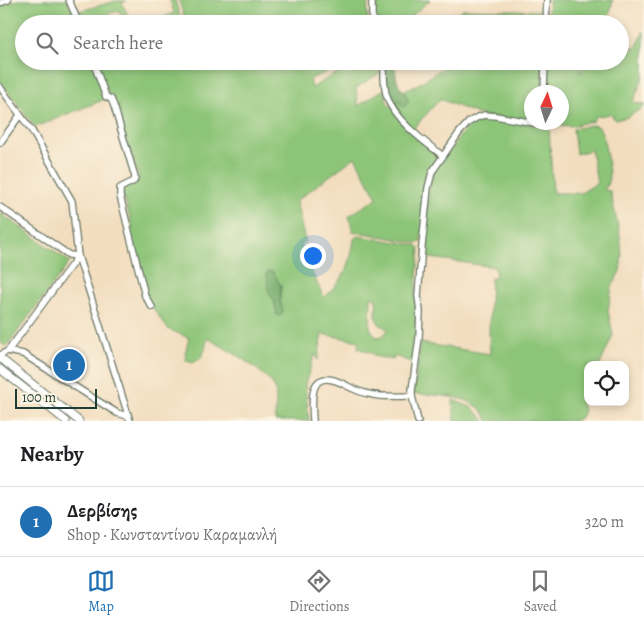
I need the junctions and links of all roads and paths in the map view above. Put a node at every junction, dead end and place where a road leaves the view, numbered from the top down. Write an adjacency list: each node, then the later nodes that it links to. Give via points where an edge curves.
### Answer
1 (8, 0): 5 (street)
2 (69, 0): 6 (street)
3 (372, 0): 7 (street)
4 (547, 0): 8 (street)
5 (0, 3)
6 (75, 15)
7 (372, 15)
8 (546, 15)
9 (96, 70): 20 (street, via 106,96 114,106 135,177 134,181 120,188 120,196 145,296)
10 (384, 70): 17 (street, via 389,103 410,128)
11 (545, 70): 12 (street)
12 (544, 85)
13 (1, 91): 14 (street)
14 (20, 115): 16 (street); 19 (street, via 72,201)
15 (524, 122): 17 (street, via 480,116 459,133)
16 (0, 143)
17 (444, 156): 24 (street, via 432,172 428,188 418,290 419,338)
18 (0, 207): 19 (street, via 69,254)
19 (78, 256): 21 (street); 25 (street)
20 (152, 307)
21 (8, 351): 22 (street); 25 (street, via 23,354)
22 (0, 356): 27 (main road)
23 (0, 369): 26 (main road)
24 (412, 396): 28 (street, via 375,396 324,379 317,382 313,390); 29 (street)
25 (128, 419)
26 (66, 421)
27 (80, 421)
28 (313, 421)
29 (418, 421)

